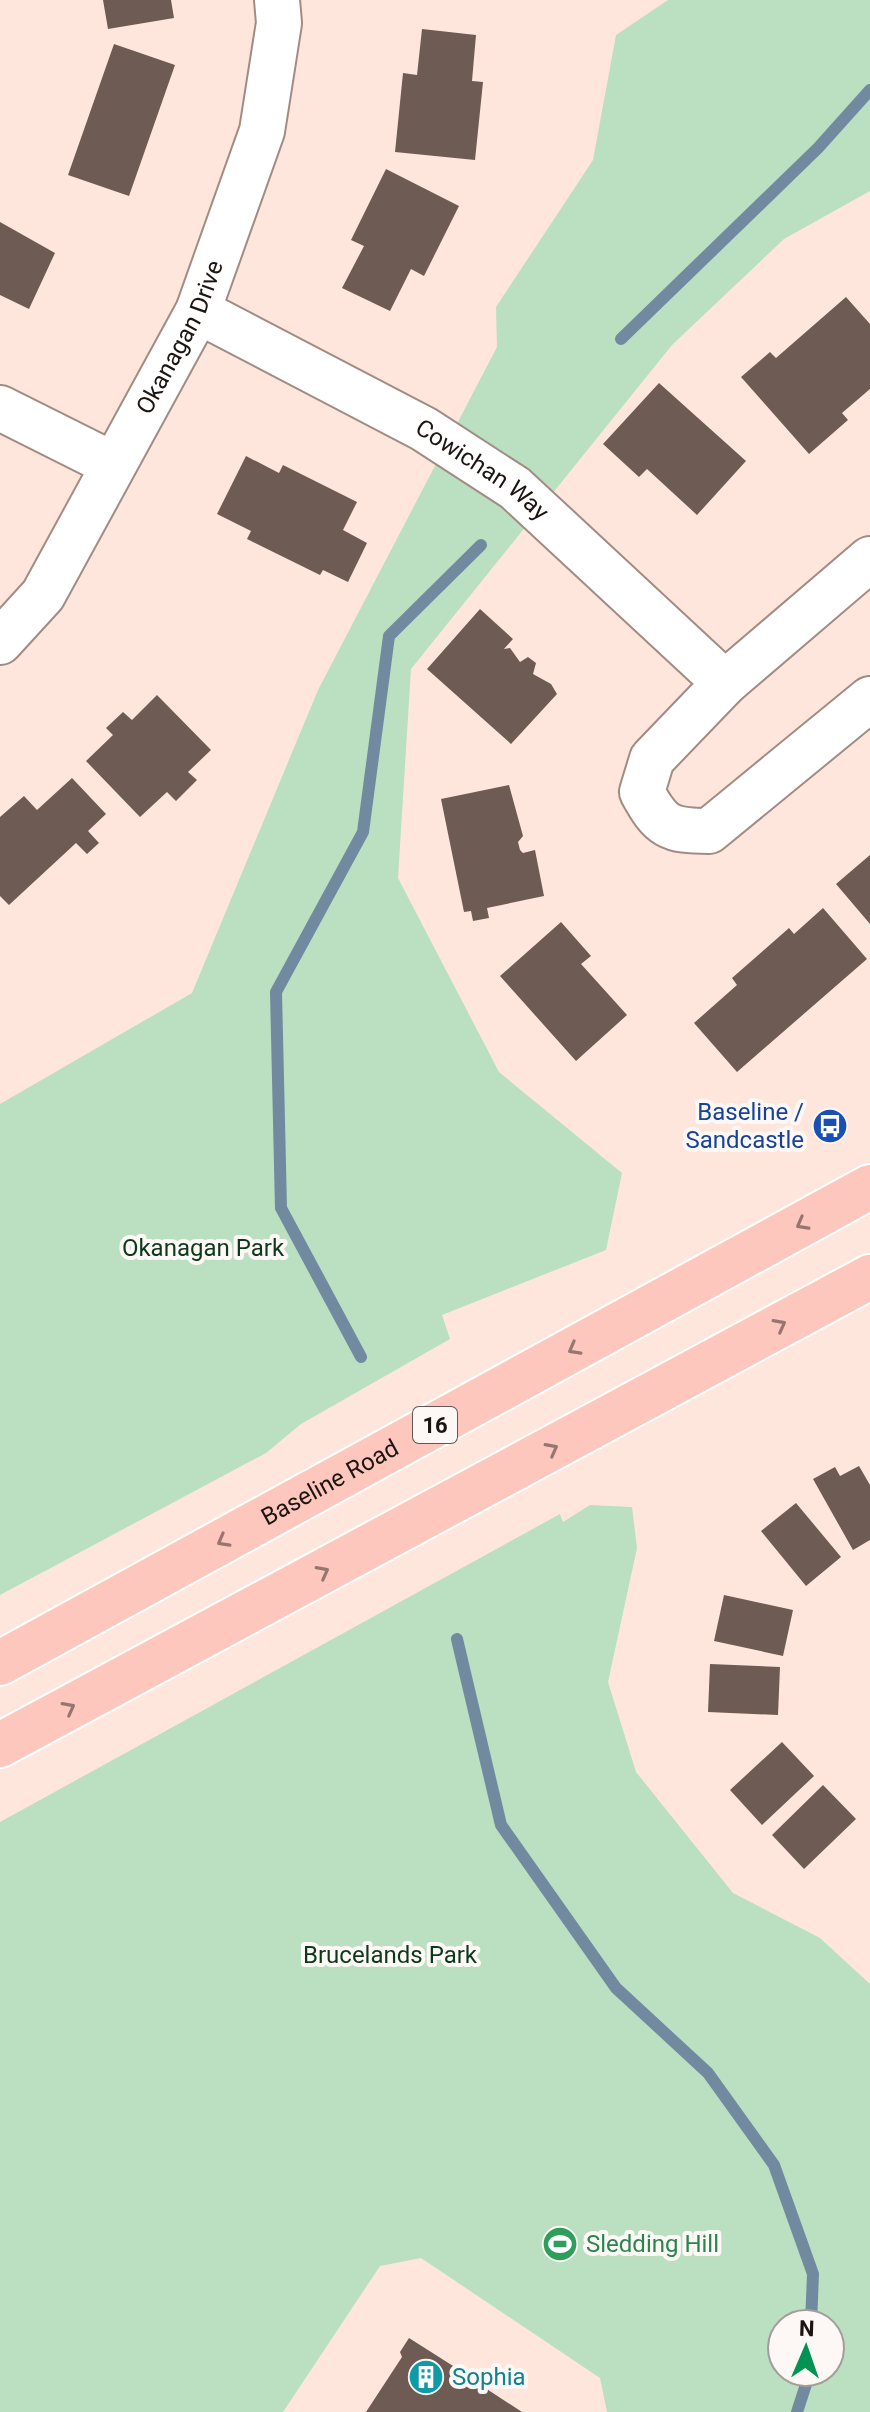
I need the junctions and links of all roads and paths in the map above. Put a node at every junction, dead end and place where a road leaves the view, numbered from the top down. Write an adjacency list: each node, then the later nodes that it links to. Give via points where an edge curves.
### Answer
1 (277, 0): 2 (street, Okanagan Drive, via 279,23 262,131)
2 (198, 311): 4 (street, Okanagan Drive); 7 (street, Cowichan Way, via 424,429 515,488)
3 (0, 408): 4 (street)
4 (112, 464): 6 (street, Okanagan Drive, via 43,595)
5 (870, 559): 7 (street)
6 (0, 642)
7 (725, 683): 8 (street, via 652,759 642,792 657,820 680,831 709,831)
8 (870, 699)
9 (870, 1187): 11 (main road, Baseline Road / 16, one-way to 11)
10 (870, 1277): 12 (main road, one-way to 10)
11 (0, 1663)
12 (0, 1745)

